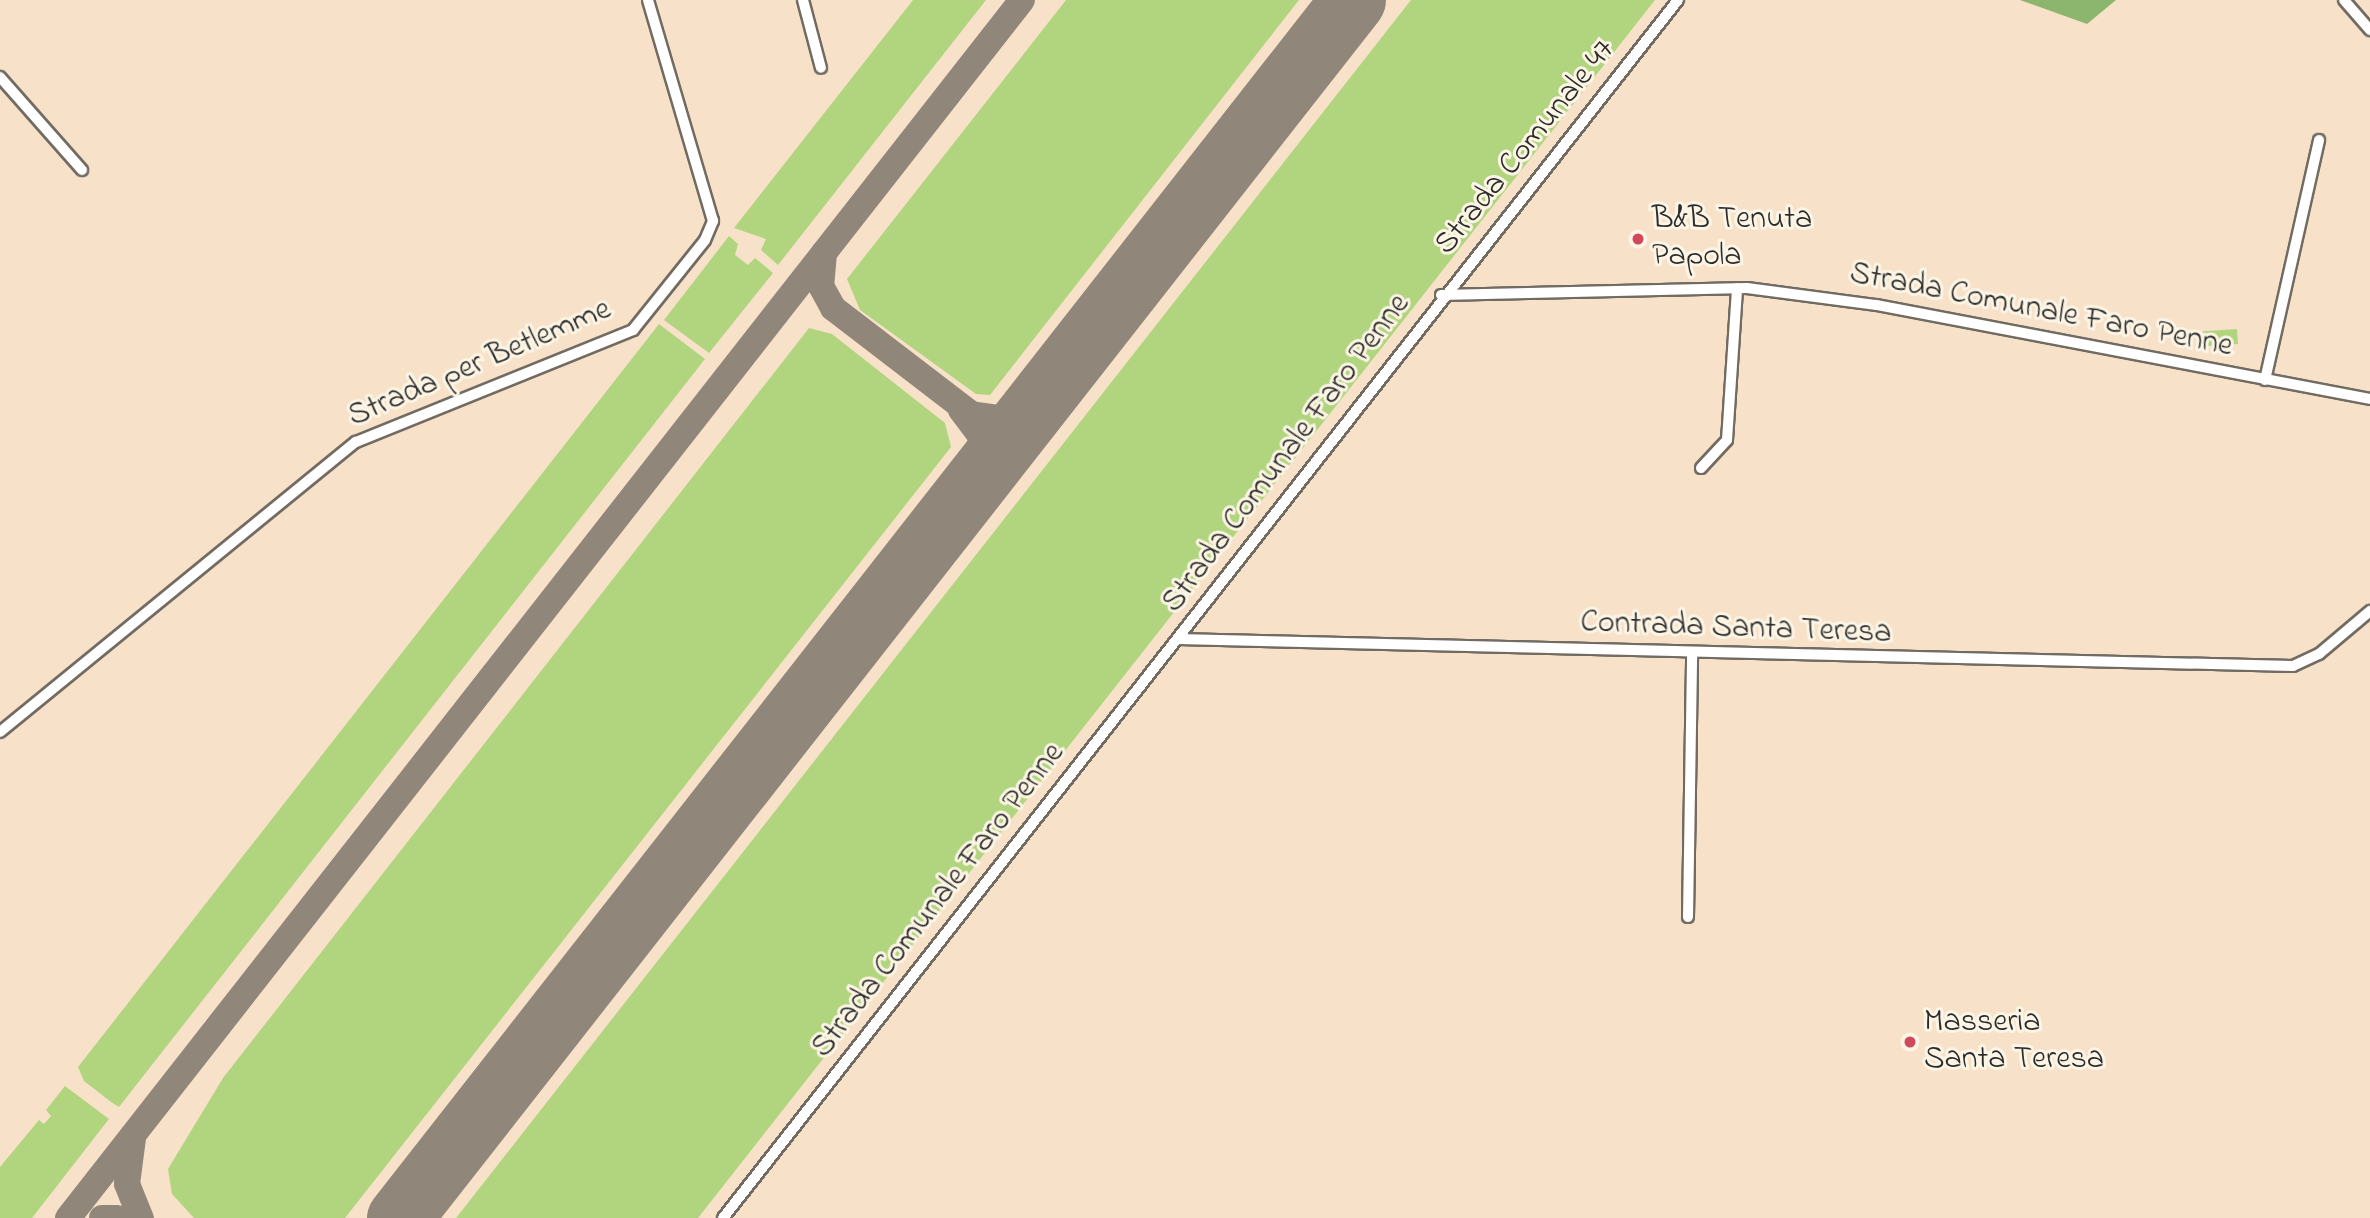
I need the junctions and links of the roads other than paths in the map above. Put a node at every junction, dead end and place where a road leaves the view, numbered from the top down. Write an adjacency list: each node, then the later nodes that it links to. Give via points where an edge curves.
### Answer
1 (648, 0): 18 (street, Strada per Betlemme, via 713,221 705,240 626,336 356,442)
2 (803, 0): 6 (street)
3 (1678, 0): 11 (street, Strada Comunale 47)
4 (2344, 0): 5 (street)
5 (2370, 30)
6 (821, 68)
7 (0, 77): 9 (street)
8 (2319, 140): 12 (street)
9 (82, 170)
10 (1737, 288): 11 (street, Strada Comunale Faro Penne); 12 (street, Strada Comunale Faro Penne, via 1877,305); 14 (street, via 1727,440)
11 (1441, 295): 16 (street, Strada Comunale Faro Penne)
12 (2265, 380): 13 (street, Strada Comunale Faro Penne)
13 (2370, 399)
14 (1701, 468)
15 (2370, 611): 17 (street, Contrada Santa Teresa, via 2319,654 2293,666)
16 (1178, 639): 17 (street, Contrada Santa Teresa); 20 (street, Strada Comunale Faro Penne)
17 (1692, 655): 19 (street)
18 (0, 732)
19 (1688, 917)
20 (723, 1218)

